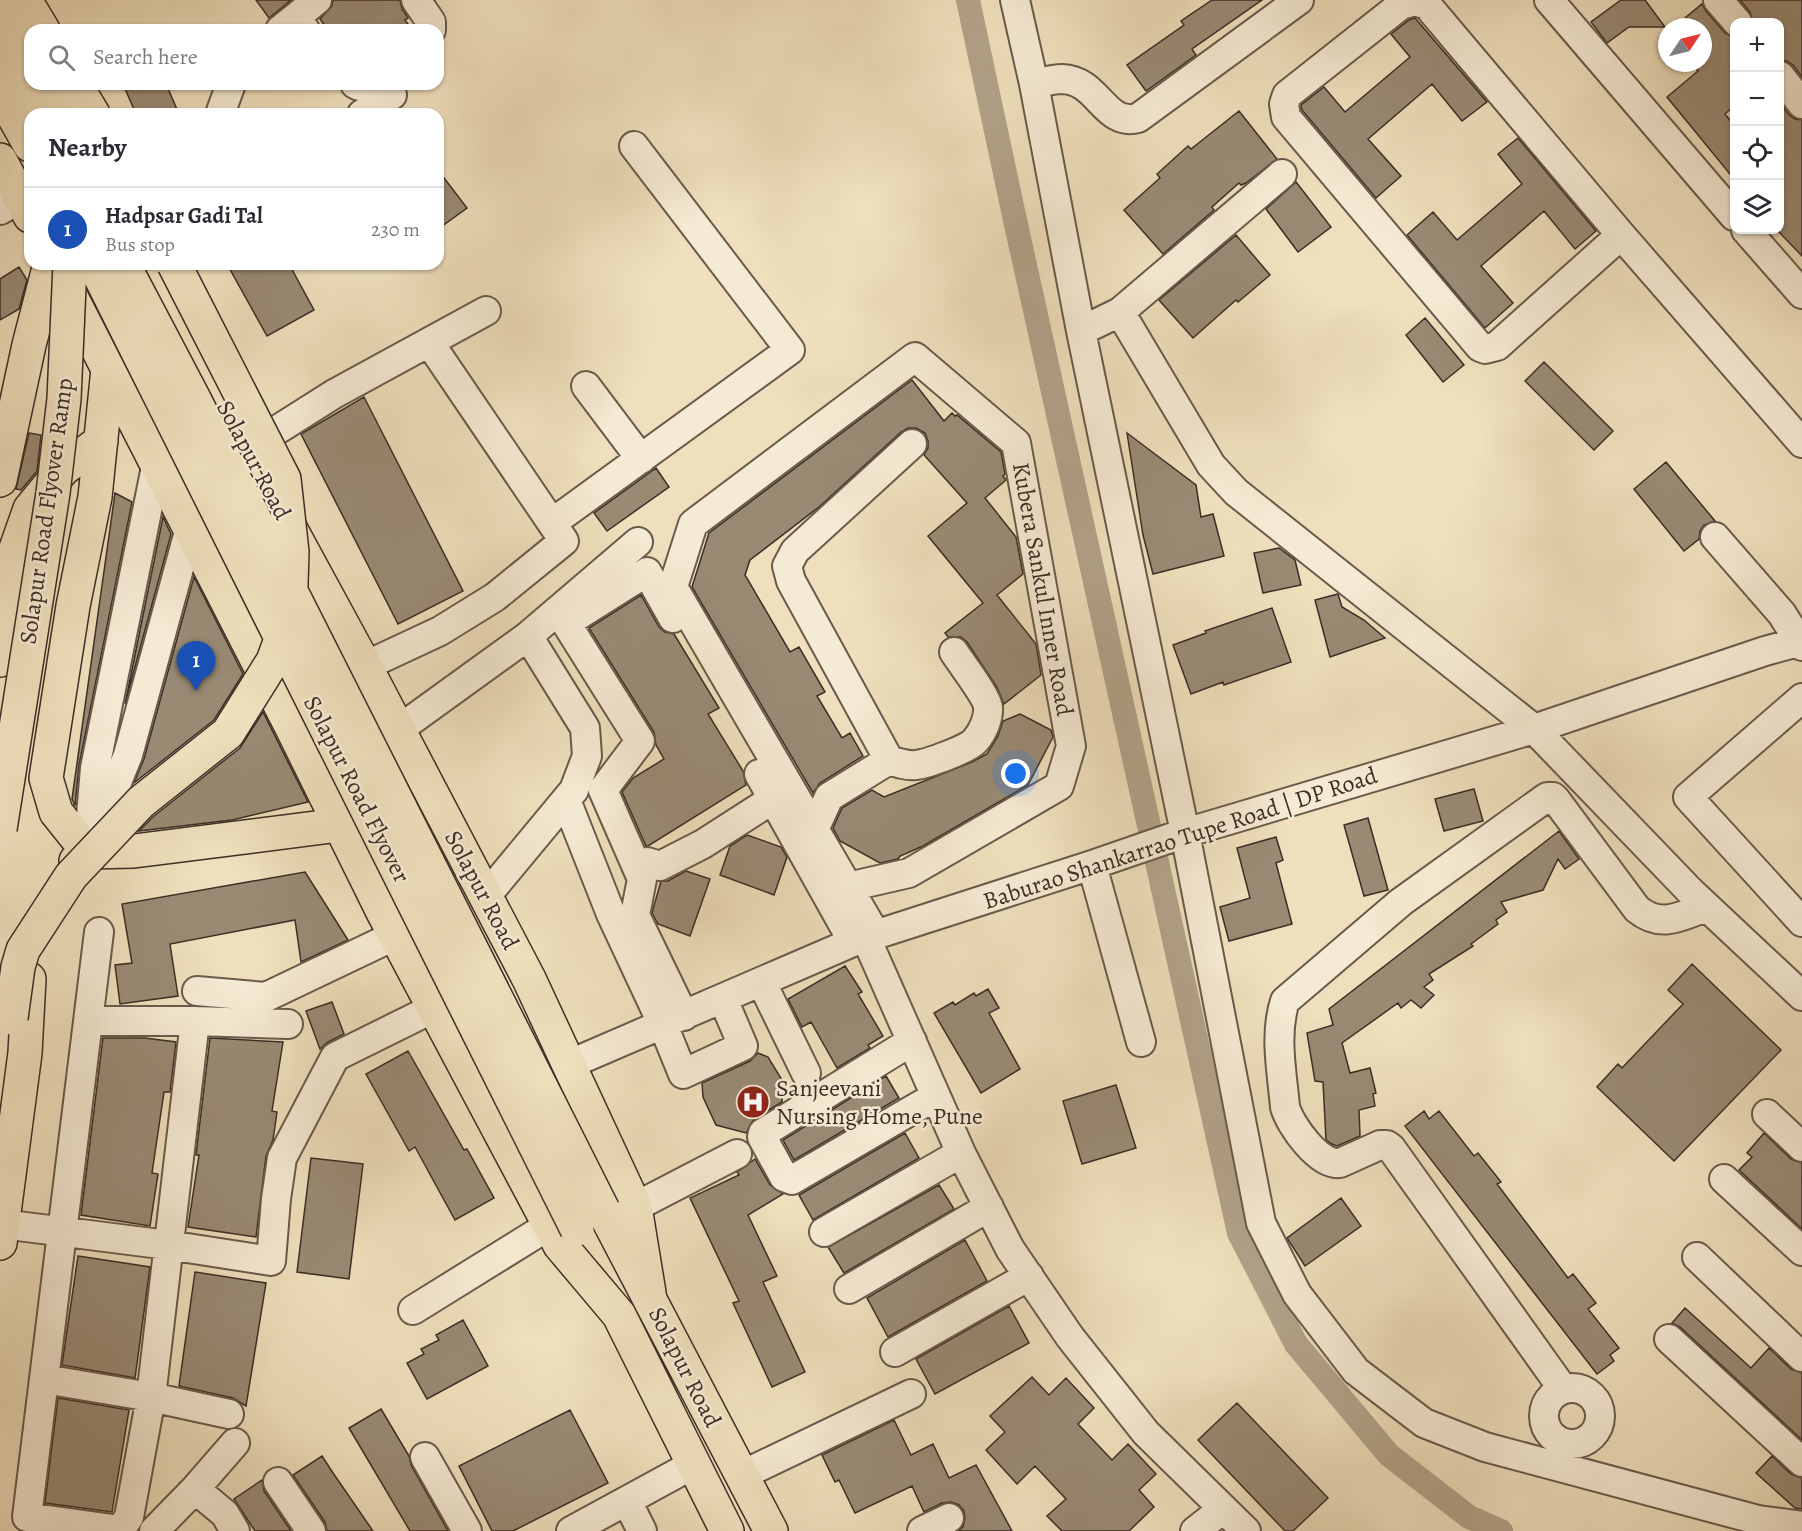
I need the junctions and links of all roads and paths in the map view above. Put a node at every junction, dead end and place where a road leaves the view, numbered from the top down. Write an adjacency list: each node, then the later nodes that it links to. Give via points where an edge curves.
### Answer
1 (1, 0): 13 (main road)
2 (25, 0): 10 (main road)
3 (317, 0): 11 (street)
4 (416, 0): 12 (street)
5 (1015, 0): 16 (street)
6 (1299, 0): 16 (street, via 1138,118 1116,117 1088,88 1074,81)
7 (1549, 0): 35 (street)
8 (1718, 0): 9 (street)
9 (1734, 18)
10 (39, 24)
11 (296, 24)
12 (431, 24)
13 (24, 40)
14 (0, 44): 17 (main road)
15 (1784, 82): 24 (street)
16 (1034, 84): 48 (street)
17 (24, 86)
18 (26, 90): 25 (main road)
19 (53, 90): 26 (main road)
20 (79, 90): 27 (main road)
21 (229, 90): 28 (street)
22 (382, 90): 29 (street)
23 (0, 92): 30 (main road)
24 (1802, 104)
25 (37, 108)
26 (64, 108)
27 (89, 108)
28 (221, 108)
29 (367, 108)
30 (24, 135)
31 (634, 146): 57 (street, via 790,350)
32 (0, 160): 34 (main road)
33 (1282, 174): 47 (street)
34 (17, 208)
35 (1730, 211)
36 (1750, 234): 45 (street)
37 (1621, 235): 37 (street, via 1497,346 1480,347 1286,117 1287,95 1401,5 1415,1 1427,5); 54 (street)
38 (50, 270): 59 (main road, via 29,345)
39 (55, 270): 51 (main road)
40 (70, 270): 77 (main road, Solapur Road Flyover Ramp, bridge, via 64,399 53,493)
41 (97, 270): 112 (main road, Solapur Road Flyover, bridge)
42 (126, 270): 111 (main road, Solapur Road Flyover, bridge)
43 (155, 270): 49 (main road, Solapur Road)
44 (177, 270): 104 (main road, bridge, via 284,479 292,552 290,615 273,661 228,733 141,802 71,876 23,950)
45 (1802, 294)
46 (486, 311): 50 (street)
47 (1120, 312): 48 (street); 71 (street, via 1211,465 1236,492)
48 (1082, 331): 79 (street)
49 (187, 333): 51 (main road); 56 (main road, Solapur Road)
50 (429, 342): 56 (street, via 334,394); 60 (street)
51 (108, 369): 53 (main road); 58 (main road)
52 (586, 386): 57 (street)
53 (101, 441): 64 (main road, via 63,469 30,509); 80 (main road, via 95,497 46,778 56,812)
54 (1802, 443)
55 (912, 444): 73 (street, via 795,551 787,566 791,581)
56 (247, 449): 69 (main road, Solapur Road)
57 (641, 459): 60 (street)
58 (157, 462): 61 (main road); 80 (street, via 95,768)
59 (0, 480)
60 (552, 523): 69 (street, via 564,541 495,597 440,631)
61 (190, 528): 76 (main road); 80 (street, via 128,755)
62 (1715, 537): 66 (street, via 1782,614)
63 (638, 542): 65 (street)
64 (7, 547): 68 (main road)
65 (528, 636): 72 (street); 75 (street, via 585,728 587,756)
66 (1801, 643): 71 (street, Baburao Shankarrao Tupe Road | DP Road, via 1766,651)
67 (954, 652): 73 (street, via 988,705 983,729 974,743 937,760 904,765)
68 (0, 660)
69 (364, 666): 72 (main road, Solapur Road)
70 (1802, 698): 86 (street, via 1688,797)
71 (1534, 729): 79 (street, Baburao Shankarrao Tupe Road | DP Road); 85 (street)
72 (398, 730): 84 (main road, Solapur Road)
73 (889, 760): 78 (street, via 829,797)
74 (773, 799): 81 (street, via 703,844 660,866); 89 (street); 97 (street, via 647,572 566,622 640,741 603,790 642,879 635,915)
75 (566, 800): 84 (street); 97 (street, via 611,914)
76 (339, 825): 80 (main road, via 134,851); 88 (main road)
77 (0, 829)
78 (814, 830): 83 (street, Kubera Sankul Inner Road); 83 (street, Kubera Sankul Inner Road, via 674,587 693,524 915,357 1016,443 1071,746 1059,786 909,873)
79 (1177, 836): 82 (street, Baburao Shankarrao Tupe Road | DP Road); 142 (street, via 1261,1223 1297,1294 1356,1371 1424,1423 1485,1447 1758,1520)
80 (88, 852): 115 (main road, via 63,870 42,908 34,940 25,1053)
81 (647, 862)
82 (1092, 866): 89 (street, Baburao Shankarrao Tupe Road | DP Road); 100 (street)
83 (848, 887): 89 (street, Kubera Sankul Inner Road)
84 (486, 896): 101 (main road, Solapur Road)
85 (1698, 899): 92 (street); 128 (street, via 1660,900 1644,915 1556,800 1547,797 1401,903 1285,1001 1278,1028 1285,1107 1296,1131 1332,1164 1380,1145 1392,1148)
86 (1802, 922)
87 (99, 932): 95 (street)
88 (396, 935): 91 (street, via 266,997); 94 (main road)
89 (865, 938): 90 (street, Baburao Shankarrao Tupe Road | DP Road); 99 (street)
90 (762, 983): 93 (street, Baburao Shankarrao Tupe Road | DP Road); 102 (street)
91 (197, 991)
92 (1802, 996)
93 (723, 999): 97 (street, Baburao Shankarrao Tupe Road | DP Road); 97 (street, via 743,1046 683,1074)
94 (434, 1008): 112 (main road); 116 (street, via 335,1057 282,1158 271,1261)
95 (88, 1021): 96 (street); 113 (street)
96 (195, 1021): 98 (street); 116 (street)
97 (673, 1021): 101 (street, Baburao Shankarrao Tupe Road | DP Road)
98 (288, 1024)
99 (912, 1041): 103 (street); 103 (street, via 763,1132 762,1137 784,1177 792,1180)
100 (1141, 1042)
101 (570, 1064): 111 (main road, Solapur Road)
102 (806, 1073)
103 (936, 1096): 107 (street)
104 (0, 1112)
105 (1767, 1114): 106 (street)
106 (1802, 1147)
107 (961, 1153): 110 (street); 114 (street)
108 (737, 1154): 111 (street)
109 (1724, 1179): 117 (street)
110 (989, 1207): 119 (street); 120 (street)
111 (619, 1208): 121 (main road, Solapur Road Flyover)
112 (563, 1227): 122 (street); 123 (main road, Solapur Road Flyover)
113 (62, 1232): 115 (street); 116 (street); 127 (street)
114 (824, 1232)
115 (1, 1233)
116 (168, 1245): 130 (street)
117 (1802, 1251)
118 (1696, 1257): 126 (street)
119 (1029, 1276): 125 (street); 140 (street, via 1070,1337 1146,1433)
120 (849, 1289)
121 (650, 1301): 136 (main road, Solapur Road)
122 (413, 1310)
123 (619, 1315): 135 (main road, Solapur Road)
124 (1669, 1339): 134 (street)
125 (895, 1352)
126 (1802, 1357)
127 (44, 1379): 130 (street); 130 (street, via 27,1517 120,1530 129,1517)
128 (1563, 1389)
129 (911, 1394): 136 (street)
130 (151, 1397): 131 (street)
131 (229, 1414)
132 (236, 1443): 138 (street)
133 (425, 1457): 146 (street)
134 (1802, 1462)
135 (694, 1464): 139 (street); 149 (main road, Solapur Road)
136 (742, 1476): 150 (main road, Solapur Road)
137 (278, 1482): 145 (street)
138 (195, 1489): 143 (street); 144 (street, via 225,1514)
139 (627, 1501): 147 (street); 148 (street)
140 (1223, 1509): 152 (street); 153 (street)
141 (949, 1518): 151 (street)
142 (1802, 1526)
143 (154, 1531)
144 (235, 1531)
145 (311, 1531)
146 (467, 1531)
147 (571, 1531)
148 (642, 1531)
149 (727, 1531)
150 (771, 1531)
151 (922, 1531)
152 (1195, 1531)
153 (1246, 1531)

